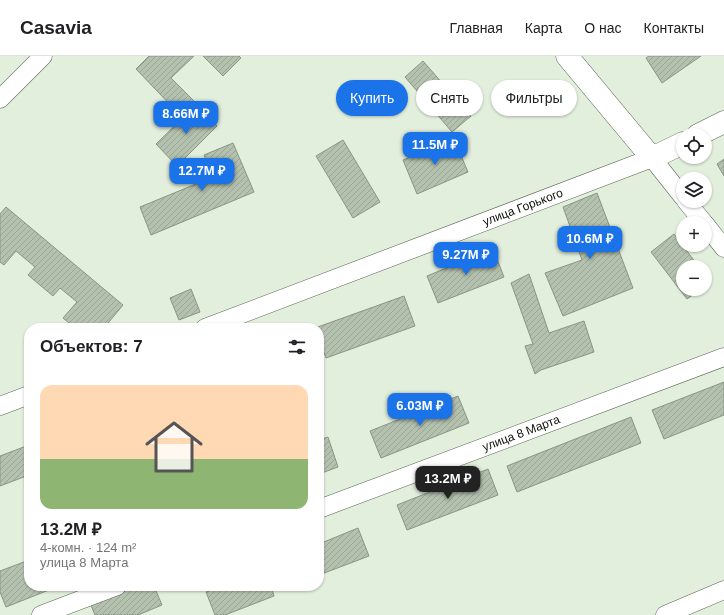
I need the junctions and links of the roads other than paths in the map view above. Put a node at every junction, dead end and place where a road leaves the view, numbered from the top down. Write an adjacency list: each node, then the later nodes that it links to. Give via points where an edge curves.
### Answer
1 (44, 56): 3 (street)
2 (567, 56): 7 (main road)
3 (0, 99)
4 (724, 122): 5 (main road)
5 (712, 128)
6 (676, 146): 7 (main road, улица Горького)
7 (652, 158): 8 (street); 13 (street, улица Горького)
8 (676, 188)
9 (691, 208): 10 (street)
10 (698, 216)
11 (712, 234): 12 (street)
12 (724, 248)
13 (218, 323)
14 (724, 357): 17 (street, улица 8 Марта)
15 (24, 397): 16 (street)
16 (0, 406)
17 (324, 507)
18 (724, 590): 21 (street)
19 (105, 591): 20 (street)
20 (41, 615)
21 (665, 615)

